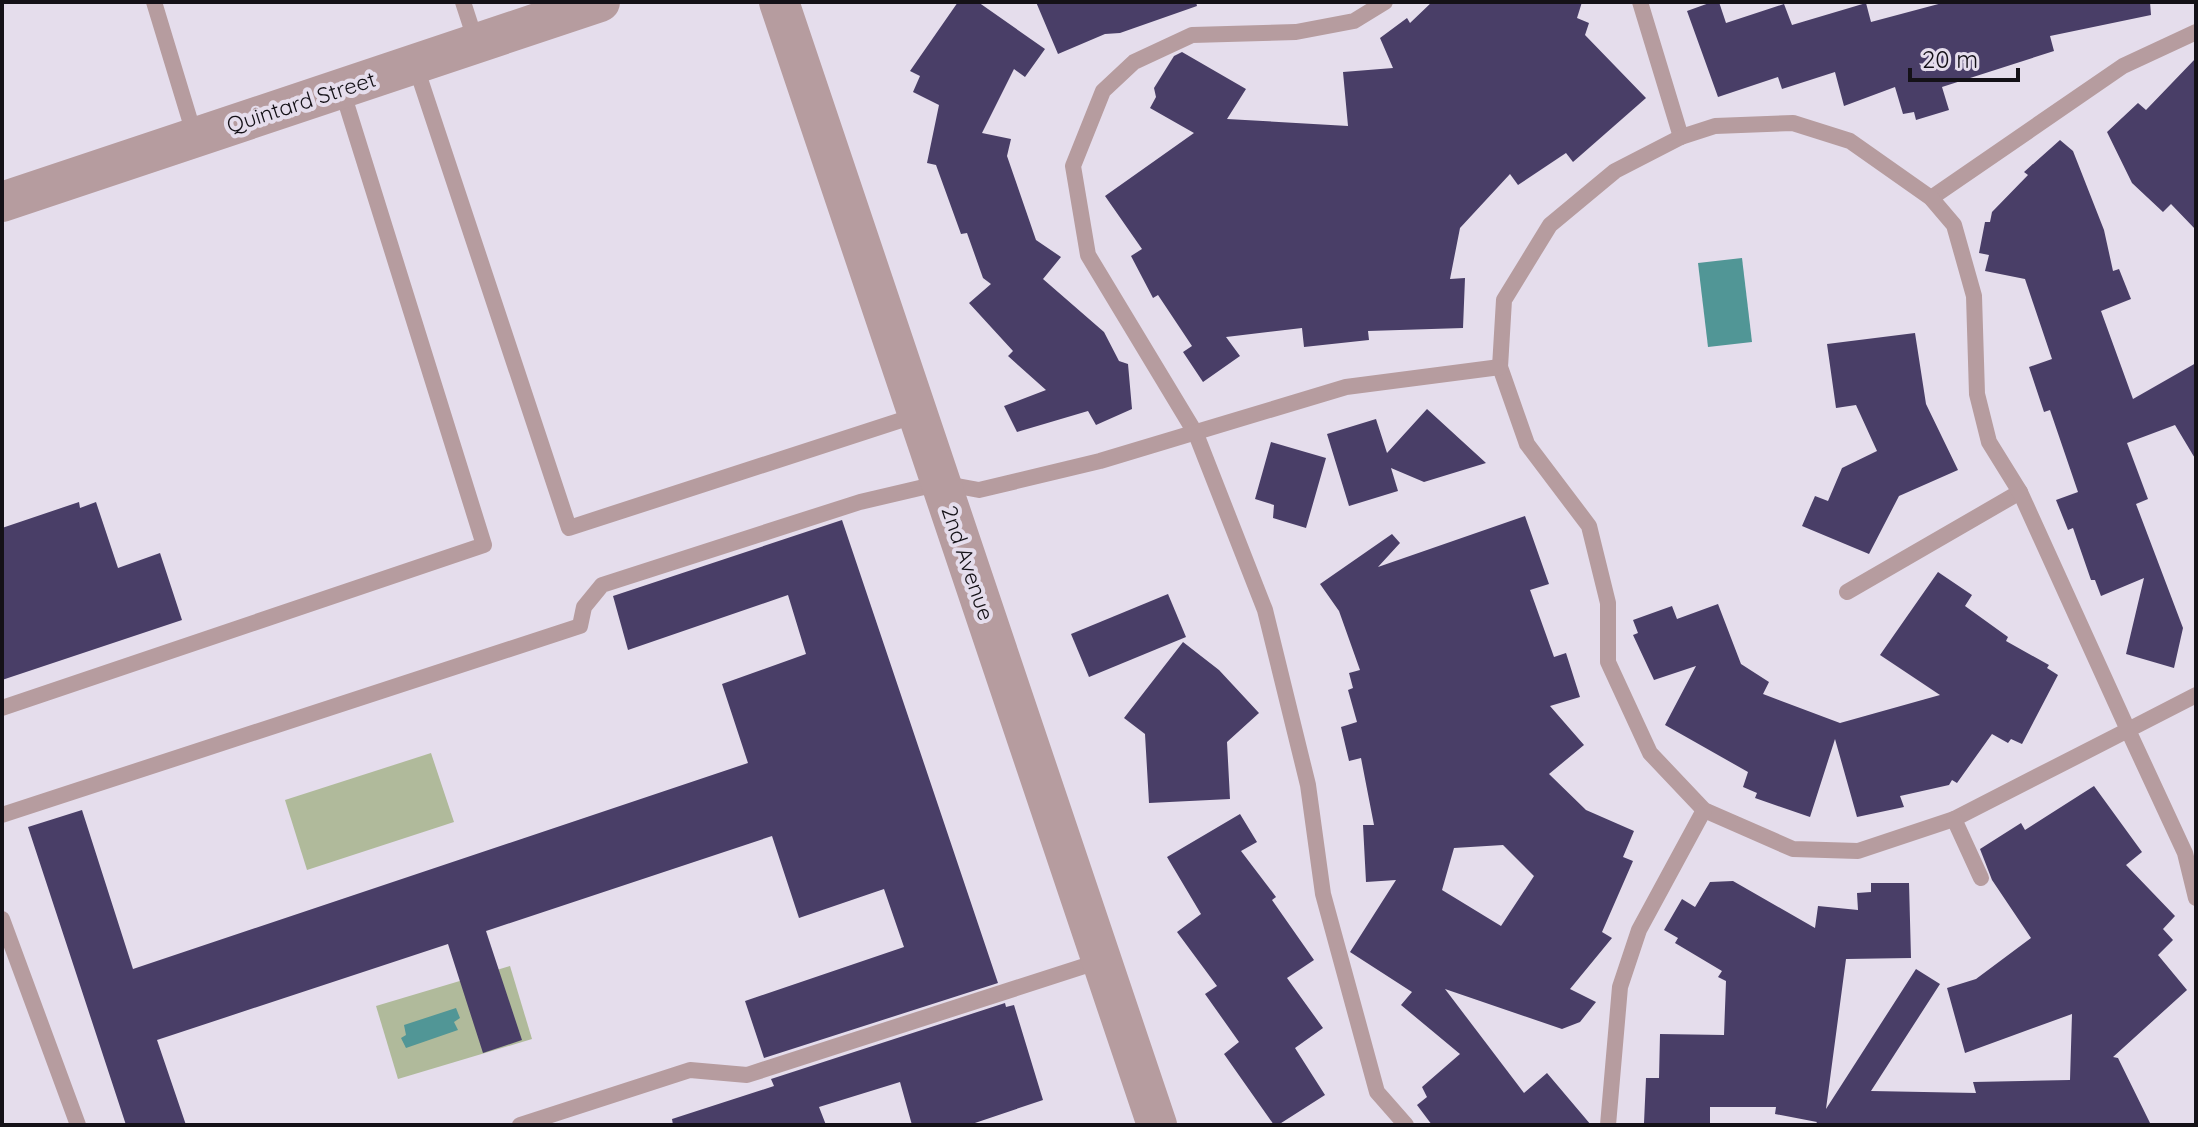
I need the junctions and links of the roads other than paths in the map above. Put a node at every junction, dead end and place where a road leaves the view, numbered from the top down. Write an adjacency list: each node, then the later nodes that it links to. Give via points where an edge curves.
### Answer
1 (154, 2): 11 (lane)
2 (463, 2): 8 (lane)
3 (600, 2): 8 (street, Quintard Street)
4 (779, 2): 16 (street, 2nd Avenue)
5 (1385, 2): 17 (lane, via 1354,21 1296,32 1192,35 1134,62 1103,91 1073,166 1088,255)
6 (1640, 2): 12 (lane)
7 (2196, 32): 13 (lane, via 2123,66)
8 (476, 44): 9 (street, Quintard Street)
9 (415, 64): 10 (street, Quintard Street); 16 (lane, via 569,528)
10 (342, 87): 11 (street, Quintard Street); 22 (lane, via 484,545)
11 (195, 137): 14 (street, Quintard Street)
12 (1681, 137): 13 (lane, via 1715,126 1793,123 1850,141); 15 (lane, via 1615,171 1550,225 1504,300)
13 (1931, 198): 19 (lane, via 1954,225 1974,296 1977,394 1989,442)
14 (2, 202)
15 (1500, 367): 17 (lane, via 1346,387); 24 (lane, via 1527,444 1589,526 1608,603 1608,662 1650,753)
16 (919, 414): 18 (street, 2nd Avenue)
17 (1196, 434): 18 (lane, via 979,490); 34 (lane, via 1265,610 1308,785 1323,894 1377,1092)
18 (941, 483): 25 (lane, via 860,502 602,585 584,607 580,626); 30 (street, 2nd Avenue)
19 (2020, 492): 20 (lane); 23 (lane)
20 (1847, 592)
21 (2196, 695): 23 (lane)
22 (2, 708)
23 (2128, 730): 26 (lane); 28 (lane, via 2185,853)
24 (1704, 810): 26 (lane, via 1793,849 1858,851); 35 (lane, via 1639,930 1620,987)
25 (2, 815)
26 (1954, 819): 27 (lane)
27 (1981, 878)
28 (2196, 898)
29 (2, 919): 31 (lane)
30 (1102, 961): 32 (lane, via 747,1075 690,1070); 33 (street, 2nd Avenue)
31 (78, 1125)
32 (520, 1125)
33 (1157, 1125)
34 (1406, 1125)
35 (1608, 1125)

